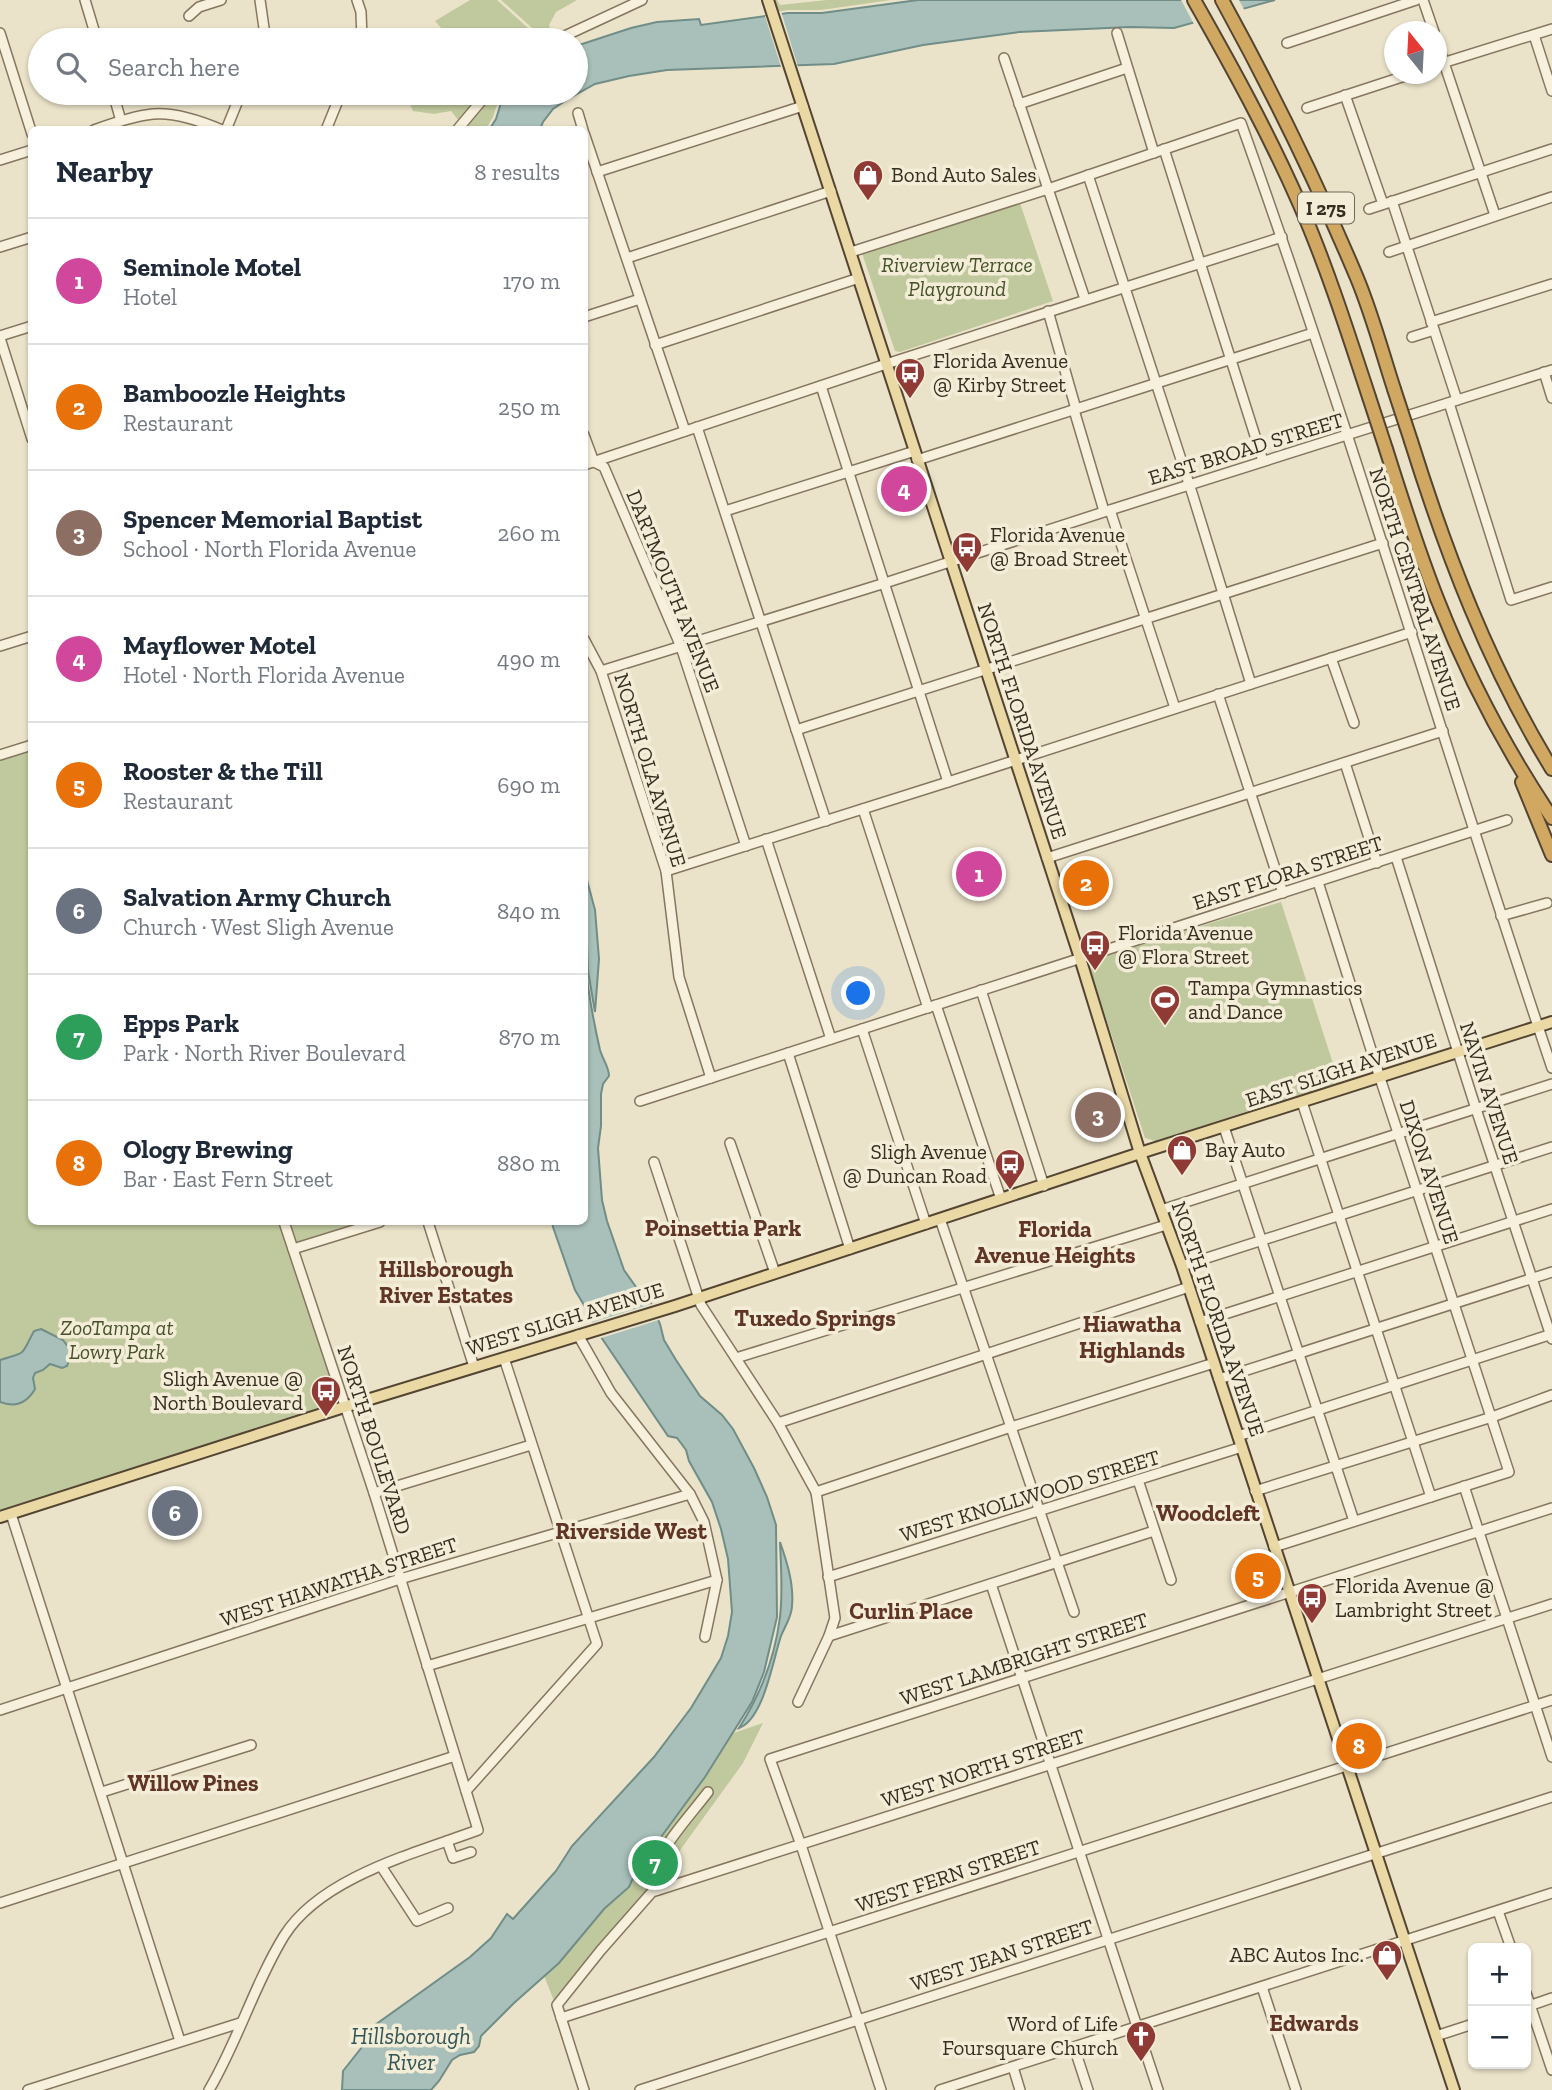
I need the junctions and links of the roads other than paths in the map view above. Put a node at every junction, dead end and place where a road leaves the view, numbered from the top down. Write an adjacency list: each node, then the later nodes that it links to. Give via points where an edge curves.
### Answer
1 (85, 0): 13 (street)
2 (221, 0): 11 (street, via 199,7)
3 (260, 0): 14 (street)
4 (357, 0): 15 (street)
5 (642, 0): 16 (street)
6 (768, 0): 34 (main road, NORTH FLORIDA AVENUE)
7 (1194, 0): 125 (highway, I 275, bridge, via 1247,94 1301,207 1344,321 1425,567 1474,682)
8 (1222, 0): 122 (highway, I 275, bridge, via 1278,104 1357,280 1467,602)
9 (1416, 0): 21 (street)
10 (1423, 0): 12 (street)
11 (189, 16)
12 (1430, 21)
13 (93, 28)
14 (264, 28)
15 (362, 28)
16 (582, 28)
17 (1552, 29): 20 (street)
18 (0, 33): 38 (street)
19 (1118, 33): 24 (street)
20 (1534, 35): 23 (street); 27 (street)
21 (1287, 43)
22 (1004, 58): 29 (street)
23 (1447, 62)
24 (1127, 68): 29 (street); 49 (street)
25 (1384, 83): 28 (street)
26 (1447, 83): 52 (street)
27 (1552, 91)
28 (1345, 96): 35 (street); 57 (street)
29 (1019, 104): 54 (street)
30 (116, 105): 37 (street)
31 (235, 105): 41 (street)
32 (336, 105): 42 (street)
33 (478, 105): 43 (street)
34 (803, 106): 51 (street); 55 (main road, NORTH FLORIDA AVENUE)
35 (1307, 108)
36 (578, 113): 44 (street)
37 (121, 121): 39 (street); 40 (street, via 154,114)
38 (29, 126)
39 (106, 126)
40 (214, 126)
41 (226, 126)
42 (328, 126)
43 (460, 126)
44 (582, 126)
45 (588, 144): 51 (street)
46 (1164, 149): 49 (street); 60 (street, NORTH CENTRAL AVENUE, via 1241,123); 67 (street)
47 (1552, 149): 52 (street)
48 (28, 151): 50 (street)
49 (1154, 153): 53 (street)
50 (0, 160)
51 (597, 172): 66 (street)
52 (1480, 172): 57 (street); 59 (street)
53 (1088, 175): 54 (street); 70 (street)
54 (1048, 189): 64 (street); 72 (street)
55 (831, 191): 64 (main road, NORTH FLORIDA AVENUE); 66 (street)
56 (1552, 197): 59 (street)
57 (1387, 202): 58 (street); 62 (street)
58 (1369, 209)
59 (1495, 215): 62 (street)
60 (1282, 237): 67 (street); 77 (street, NORTH CENTRAL AVENUE)
61 (28, 238): 63 (street)
62 (1406, 246): 65 (street); 75 (street)
63 (0, 247)
64 (851, 252): 68 (main road, NORTH FLORIDA AVENUE)
65 (1389, 252)
66 (627, 258): 71 (street)
67 (1199, 263): 70 (street); 81 (street)
68 (859, 278): 80 (street); 82 (main road, NORTH FLORIDA AVENUE)
69 (1552, 284): 75 (street)
70 (1124, 287): 72 (street); 84 (street)
71 (640, 299): 74 (street); 80 (street)
72 (1085, 299): 73 (street)
73 (1048, 311): 82 (street); 88 (street)
74 (588, 316)
75 (1433, 326): 79 (street); 87 (street)
76 (28, 327): 78 (street)
77 (1313, 333): 81 (street); 92 (street, NORTH CENTRAL AVENUE)
78 (0, 337): 89 (street)
79 (1412, 337)
80 (655, 345): 91 (street)
81 (1230, 360): 84 (street); 94 (street)
82 (887, 364): 85 (street); 93 (main road, NORTH FLORIDA AVENUE)
83 (1548, 371): 86 (street); 87 (street, EAST BROAD STREET)
84 (1155, 384): 88 (street); 97 (street)
85 (821, 386): 90 (street); 96 (street)
86 (1552, 398)
87 (1453, 402): 92 (street, EAST BROAD STREET); 103 (street, via 1511,600)
88 (1075, 410): 93 (street); 98 (street)
89 (28, 426)
90 (697, 427): 91 (street); 99 (street)
91 (685, 431): 95 (street)
92 (1346, 435): 94 (street, EAST BROAD STREET); 100 (street, NORTH CENTRAL AVENUE)
93 (916, 456): 96 (street); 101 (main road, NORTH FLORIDA AVENUE)
94 (1263, 461): 97 (street, EAST BROAD STREET)
95 (589, 463): 111 (street, DARTMOUTH AVENUE, via 604,467)
96 (849, 472): 99 (street); 102 (street)
97 (1189, 485): 98 (street, EAST BROAD STREET); 104 (street)
98 (1107, 511): 101 (street, EAST BROAD STREET); 105 (street)
99 (725, 512): 106 (street)
100 (1383, 543): 104 (street); 107 (street, NORTH CENTRAL AVENUE)
101 (950, 562): 102 (street, EAST BROAD STREET); 113 (main road, NORTH FLORIDA AVENUE)
102 (885, 583): 106 (street, EAST BROAD STREET); 116 (street)
103 (1552, 587)
104 (1224, 594): 105 (street); 115 (street)
105 (1146, 619): 113 (street); 118 (street)
106 (761, 622): 111 (street, EAST BROAD STREET); 120 (street)
107 (1412, 632): 112 (street); 121 (street, NORTH CENTRAL AVENUE)
108 (28, 637): 109 (street)
109 (0, 646)
110 (588, 647): 114 (street, NORTH OLA AVENUE)
111 (681, 647): 114 (street, EAST BROAD STREET); 138 (street, DARTMOUTH AVENUE)
112 (1331, 658): 115 (street); 119 (street)
113 (985, 670): 116 (street); 127 (main road, NORTH FLORIDA AVENUE)
114 (601, 671): 143 (street, NORTH OLA AVENUE)
115 (1251, 684): 117 (street)
116 (919, 691): 120 (street); 130 (street)
117 (1218, 694): 118 (street); 131 (street)
118 (1175, 708): 127 (street)
119 (1354, 723)
120 (796, 730): 135 (street)
121 (1443, 731): 128 (street); 136 (street, NORTH CENTRAL AVENUE)
122 (1532, 735): 126 (highway); 129 (highway, I 275)
123 (28, 746): 124 (street)
124 (0, 755)
125 (1513, 755): 133 (highway, I 275); 139 (highway)
126 (1552, 758)
127 (1015, 761): 130 (street); 141 (main road, NORTH FLORIDA AVENUE)
128 (1345, 762): 131 (street); 142 (street)
129 (1552, 769)
130 (948, 782): 132 (street)
131 (1250, 792): 141 (street); 145 (street)
132 (863, 809): 135 (street); 150 (street)
133 (1552, 818)
134 (1507, 820): 136 (street, EAST FLORA STREET)
135 (826, 821): 137 (street)
136 (1475, 831): 140 (street, EAST FLORA STREET); 147 (street, NORTH CENTRAL AVENUE)
137 (766, 839): 138 (street); 154 (street)
138 (746, 846): 143 (street)
139 (1552, 855)
140 (1395, 857): 142 (street, EAST FLORA STREET); 156 (street, NAVIN AVENUE)
141 (1047, 858): 148 (main road, NORTH FLORIDA AVENUE)
142 (1377, 863): 144 (street, EAST FLORA STREET)
143 (666, 871): 158 (street, NORTH OLA AVENUE, via 679,977)
144 (1318, 882): 145 (street, EAST FLORA STREET); 159 (street, DIXON AVENUE)
145 (1283, 893): 148 (street, EAST FLORA STREET)
146 (1547, 903): 147 (street)
147 (1501, 916): 152 (street, NORTH CENTRAL AVENUE)
148 (1080, 958): 149 (street, EAST FLORA STREET); 168 (main road, NORTH FLORIDA AVENUE)
149 (981, 990): 150 (street, EAST FLORA STREET); 173 (street)
150 (932, 1006): 153 (street, EAST FLORA STREET); 175 (street)
151 (1552, 1022): 152 (main road, EAST SLIGH AVENUE)
152 (1538, 1027): 156 (main road, EAST SLIGH AVENUE); 157 (street, NORTH CENTRAL AVENUE)
153 (862, 1029): 154 (street, EAST FLORA STREET); 181 (street)
154 (831, 1039): 155 (street, EAST FLORA STREET)
155 (788, 1053): 158 (street, EAST FLORA STREET); 189 (street)
156 (1458, 1053): 159 (main road, EAST SLIGH AVENUE); 163 (street, NAVIN AVENUE)
157 (1552, 1068)
158 (711, 1078): 161 (street, EAST FLORA STREET)
159 (1380, 1078): 162 (main road, EAST SLIGH AVENUE); 165 (street, DIXON AVENUE)
160 (1552, 1084): 163 (street)
161 (640, 1101)
162 (1302, 1102): 164 (main road, EAST SLIGH AVENUE); 169 (street)
163 (1476, 1109): 165 (street); 171 (street, NAVIN AVENUE)
164 (1224, 1127): 168 (main road, EAST SLIGH AVENUE); 172 (street)
165 (1398, 1133): 169 (street); 174 (street, DIXON AVENUE)
166 (730, 1143): 193 (street)
167 (1552, 1147): 171 (street)
168 (1140, 1153): 173 (main road, WEST SLIGH AVENUE); 177 (main road, NORTH FLORIDA AVENUE)
169 (1320, 1158): 172 (street); 178 (street)
170 (653, 1162): 198 (street)
171 (1494, 1165): 174 (street); 180 (street, NAVIN AVENUE)
172 (1243, 1183): 177 (street); 186 (street)
173 (1044, 1185): 175 (main road, WEST SLIGH AVENUE)
174 (1417, 1190): 178 (street); 187 (street, DIXON AVENUE)
175 (1001, 1199): 179 (main road, WEST SLIGH AVENUE)
176 (1552, 1209): 180 (street)
177 (1161, 1210): 185 (main road, NORTH FLORIDA AVENUE)
178 (1339, 1215): 186 (street); 191 (street)
179 (940, 1219): 181 (main road, WEST SLIGH AVENUE); 195 (street)
180 (1513, 1222): 187 (street); 194 (street, NAVIN AVENUE)
181 (926, 1224): 189 (main road, WEST SLIGH AVENUE)
182 (285, 1225): 188 (street, NORTH BOULEVARD)
183 (370, 1225): 188 (street)
184 (429, 1225): 210 (street)
185 (1166, 1225): 190 (main road, NORTH FLORIDA AVENUE); 195 (street)
186 (1262, 1240): 190 (street); 197 (street)
187 (1436, 1247): 191 (street); 199 (street, DIXON AVENUE)
188 (293, 1249): 214 (street, NORTH BOULEVARD)
189 (850, 1249): 193 (main road, WEST SLIGH AVENUE)
190 (1182, 1266): 196 (main road, NORTH FLORIDA AVENUE)
191 (1358, 1272): 197 (street); 201 (street)
192 (1552, 1272): 194 (street)
193 (775, 1273): 198 (main road, WEST SLIGH AVENUE)
194 (1532, 1278): 199 (street); 203 (street, NAVIN AVENUE)
195 (964, 1287): 205 (street); 207 (street)
196 (1189, 1287): 200 (main road, NORTH FLORIDA AVENUE); 205 (street)
197 (1280, 1296): 200 (street); 204 (street)
198 (698, 1298): 202 (main road, WEST SLIGH AVENUE); 207 (street)
199 (1454, 1303): 201 (street); 208 (street, DIXON AVENUE)
200 (1200, 1322): 209 (main road, NORTH FLORIDA AVENUE)
201 (1377, 1328): 204 (street); 212 (street)
202 (581, 1335): 206 (main road, WEST SLIGH AVENUE); 229 (street, via 611,1393)
203 (1552, 1336): 208 (street)
204 (1299, 1353): 211 (street); 215 (street)
205 (987, 1355): 217 (street); 218 (street)
206 (504, 1358): 210 (main road, WEST SLIGH AVENUE); 221 (street)
207 (736, 1358): 217 (street)
208 (1473, 1359): 212 (street); 216 (street, DIXON AVENUE)
209 (1213, 1363): 211 (main road, NORTH FLORIDA AVENUE); 218 (street)
210 (474, 1367): 214 (main road, WEST SLIGH AVENUE)
211 (1219, 1379): 219 (main road, NORTH FLORIDA AVENUE)
212 (1395, 1385): 215 (street); 220 (street)
213 (1552, 1395): 216 (street)
214 (344, 1406): 228 (street, NORTH BOULEVARD); 233 (main road, WEST SLIGH AVENUE)
215 (1318, 1409): 219 (street); 223 (street)
216 (1492, 1416): 220 (street); 225 (street, DIXON AVENUE, via 1509,1472)
217 (778, 1423): 226 (street)
218 (1011, 1427): 226 (street); 232 (street)
219 (1238, 1436): 222 (main road, NORTH FLORIDA AVENUE)
220 (1414, 1441): 223 (street); 230 (street)
221 (531, 1445): 228 (street); 237 (street)
222 (1242, 1447): 224 (street, WEST KNOLLWOOD STREET); 227 (main road, NORTH FLORIDA AVENUE)
223 (1336, 1466): 227 (street); 234 (street)
224 (1138, 1480): 232 (street, WEST KNOLLWOOD STREET); 235 (street)
225 (1464, 1486): 230 (street); 236 (street)
226 (816, 1492): 240 (street)
227 (1255, 1492): 238 (main road, NORTH FLORIDA AVENUE)
228 (374, 1493): 241 (street, NORTH BOULEVARD)
229 (690, 1494): 237 (street, WEST HIAWATHA STREET); 242 (street, via 704,1522)
230 (1431, 1497): 234 (street)
231 (1552, 1508): 236 (street, WEST LAMBRIGHT STREET)
232 (1039, 1512): 239 (street); 240 (street, WEST KNOLLWOOD STREET)
233 (6, 1516): 255 (street)
234 (1354, 1521): 238 (street)
235 (1154, 1531): 239 (street); 243 (street)
236 (1478, 1531): 245 (street, WEST LAMBRIGHT STREET); 249 (street)
237 (560, 1532): 241 (street, WEST HIAWATHA STREET); 248 (street)
238 (1274, 1547): 245 (main road, NORTH FLORIDA AVENUE)
239 (1056, 1563): 244 (street); 247 (street)
240 (828, 1577): 250 (street, via 835,1618)
241 (400, 1579): 252 (street, NORTH BOULEVARD); 255 (street, WEST HIAWATHA STREET)
242 (717, 1580): 248 (street); 251 (street)
243 (1171, 1580)
244 (991, 1584): 250 (street); 253 (street)
245 (1289, 1592): 253 (street, WEST LAMBRIGHT STREET); 254 (main road, NORTH FLORIDA AVENUE)
246 (1552, 1604): 249 (street, WEST NORTH STREET)
247 (1074, 1612)
248 (589, 1619): 252 (street); 265 (street, via 597,1644)
249 (1507, 1619): 254 (street, WEST NORTH STREET); 258 (street)
250 (829, 1636): 257 (street)
251 (705, 1637)
252 (427, 1666): 261 (street, NORTH BOULEVARD)
253 (1022, 1679): 263 (street); 270 (street, WEST LAMBRIGHT STREET, via 770,1759)
254 (1318, 1679): 263 (street, WEST NORTH STREET); 264 (main road, NORTH FLORIDA AVENUE)
255 (67, 1688): 259 (street, WEST HIAWATHA STREET); 266 (street)
256 (1552, 1700): 258 (street, WEST FERN STREET)
257 (799, 1702)
258 (1535, 1706): 262 (street); 264 (street, WEST FERN STREET)
259 (0, 1710)
260 (251, 1745): 266 (street)
261 (455, 1756): 265 (street, NORTH BOULEVARD); 274 (street)
262 (1552, 1756)
263 (1050, 1764): 270 (street, WEST NORTH STREET); 272 (street)
264 (1347, 1766): 272 (street, WEST FERN STREET); 273 (main road, NORTH FLORIDA AVENUE)
265 (466, 1791): 269 (street, NORTH BOULEVARD, via 478,1830)
266 (102, 1792): 274 (street)
267 (708, 1792): 276 (street, via 657,1863)
268 (1552, 1797): 273 (street, WEST JEAN STREET)
269 (449, 1845): 271 (street, via 453,1858); 275 (street)
270 (801, 1845): 276 (street, WEST NORTH STREET); 281 (street)
271 (471, 1852)
272 (1079, 1852): 281 (street, WEST FERN STREET); 282 (street)
273 (1376, 1853): 282 (street, WEST JEAN STREET); 283 (main road, NORTH FLORIDA AVENUE)
274 (123, 1864): 278 (street); 295 (street)
275 (381, 1866): 279 (street, via 417,1921); 291 (street, via 348,1880 311,1905 286,1933)
276 (658, 1890): 289 (street, via 647,1896 557,2005)
277 (1552, 1893): 280 (street)
278 (0, 1903)
279 (448, 1908)
280 (1498, 1911): 283 (street); 284 (street)
281 (829, 1933): 289 (street, WEST FERN STREET); 290 (street)
282 (1107, 1939): 290 (street, WEST JEAN STREET); 293 (street)
283 (1404, 1941): 285 (street); 294 (main road, NORTH FLORIDA AVENUE)
284 (1509, 1943)
285 (1262, 1987): 293 (street); 308 (street)
286 (1552, 1998): 287 (street)
287 (1531, 2005)
288 (1531, 2014): 298 (street)
289 (561, 2018): 301 (street)
290 (858, 2020): 302 (street, WEST JEAN STREET); 303 (street)
291 (240, 2023): 295 (street); 300 (street)
292 (1468, 2026): 294 (street)
293 (1137, 2027): 296 (street); 307 (street)
294 (1436, 2036): 309 (main road, NORTH FLORIDA AVENUE)
295 (180, 2041): 299 (street)
296 (1074, 2047): 297 (street); 306 (street)
297 (1013, 2067): 304 (street); 305 (street)
298 (1552, 2070)
299 (29, 2090)
300 (209, 2090)
301 (584, 2090)
302 (640, 2090)
303 (881, 2090)
304 (940, 2090)
305 (1020, 2090)
306 (1088, 2090)
307 (1158, 2090)
308 (1296, 2090)
309 (1454, 2090)

